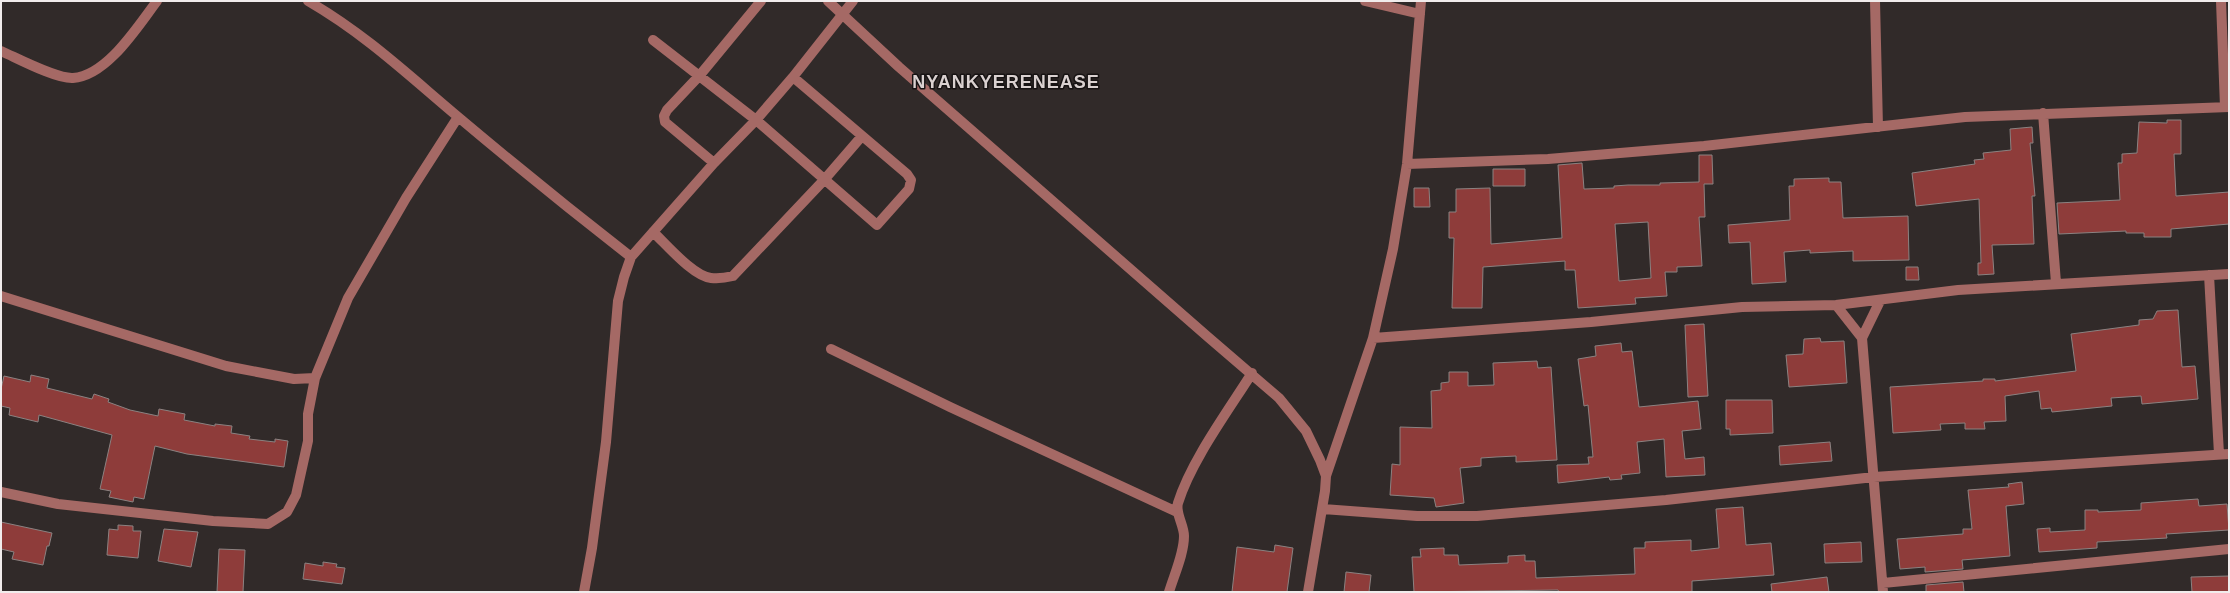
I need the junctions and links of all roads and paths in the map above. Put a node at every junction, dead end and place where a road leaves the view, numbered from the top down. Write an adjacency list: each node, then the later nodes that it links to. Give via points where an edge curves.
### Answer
1 (157, 1): 13 (street, via 116,52 92,73 72,79 48,72)
2 (308, 1): 18 (street, via 370,41)
3 (761, 1): 14 (street)
4 (828, 1): 10 (street)
5 (853, 1): 10 (street)
6 (1365, 1): 11 (street)
7 (1421, 1): 11 (street)
8 (1875, 1): 20 (street)
9 (2221, 1): 16 (street)
10 (842, 13): 15 (street); 36 (street, via 898,67 1208,337)
11 (1420, 14): 23 (street)
12 (653, 40): 14 (street)
13 (1, 51)
14 (700, 75): 19 (street); 22 (street, via 664,116 665,122)
15 (793, 77): 19 (street); 21 (street)
16 (2227, 107): 17 (street)
17 (2043, 114): 20 (street, via 1965,117); 29 (street)
18 (458, 117): 26 (street); 37 (street, via 406,198 348,298)
19 (756, 120): 22 (street); 24 (street)
20 (1878, 127): 23 (street, via 1704,146 1556,158)
21 (862, 136): 24 (street); 24 (street, via 907,174 911,180 910,189 877,225)
22 (714, 163): 25 (street)
23 (1407, 164): 33 (street, via 1393,249)
24 (824, 180): 25 (street, via 733,276 720,279 697,273)
25 (653, 232): 26 (street)
26 (631, 257): 46 (street, via 618,301 606,442)
27 (2229, 274): 28 (street)
28 (2209, 275): 29 (street); 38 (street)
29 (2056, 284): 31 (street, via 1958,290)
30 (1, 296): 37 (street, via 226,366 294,379)
31 (1880, 301): 32 (street); 34 (street)
32 (1836, 305): 33 (street, via 1742,307 1591,322); 34 (street)
33 (1373, 338): 39 (street)
34 (1862, 338): 40 (street)
35 (831, 349): 43 (street)
36 (1252, 372): 39 (street, via 1279,398 1306,431); 43 (street, via 1191,472 1177,505)
37 (315, 378): 41 (street, via 308,414 308,441 296,495 287,512 268,524 213,521 58,504)
38 (2224, 454): 40 (street)
39 (1326, 476): 42 (street)
40 (1874, 477): 42 (street, via 1666,500 1478,516 1417,516); 45 (street)
41 (1, 492)
42 (1323, 509): 48 (street)
43 (1177, 512): 47 (street, via 1182,525 1183,543)
44 (2229, 549): 45 (street)
45 (1883, 588)
46 (584, 592)
47 (1169, 592)
48 (1308, 592)

